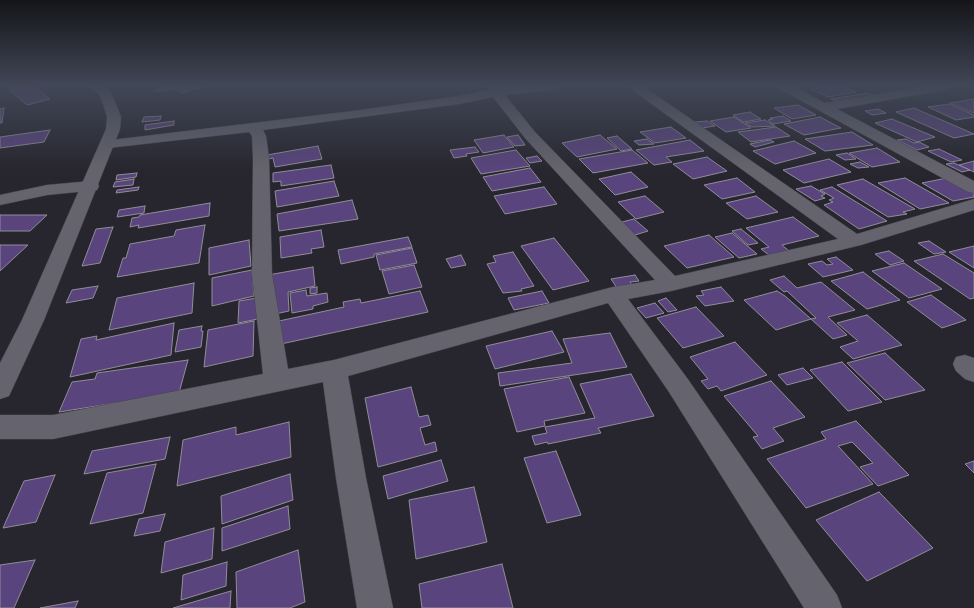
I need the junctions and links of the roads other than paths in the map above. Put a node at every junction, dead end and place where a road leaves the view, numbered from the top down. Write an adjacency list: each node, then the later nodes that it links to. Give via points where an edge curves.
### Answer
1 (113, 114): 7 (street, via 113,129)
2 (350, 114): 6 (street)
3 (514, 114): 13 (street, via 530,135)
4 (675, 114): 12 (street)
5 (838, 114): 9 (street)
6 (254, 127): 7 (street); 16 (street, via 259,136 261,158 262,274)
7 (108, 144): 8 (street)
8 (91, 186): 10 (street, via 47,190); 17 (street)
9 (974, 188)
10 (0, 200)
11 (974, 204): 12 (street)
12 (854, 241): 13 (street)
13 (671, 284): 14 (street)
14 (613, 294): 15 (street); 20 (street, via 678,385)
15 (334, 370): 16 (street); 19 (street)
16 (277, 382): 18 (street, via 53,427)
17 (0, 389)
18 (0, 428)
19 (375, 608)
20 (824, 608)

